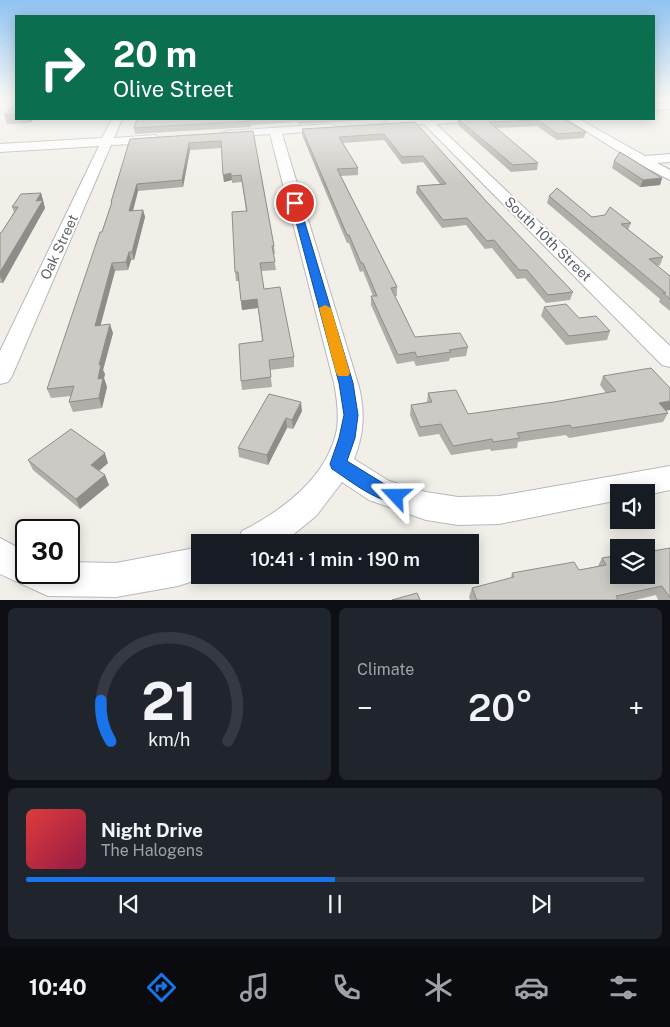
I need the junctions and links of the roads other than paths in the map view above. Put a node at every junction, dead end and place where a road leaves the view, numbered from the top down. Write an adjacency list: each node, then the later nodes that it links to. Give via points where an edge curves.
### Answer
1 (114, 127): 8 (street, Oak Street)
2 (328, 127): 5 (street)
3 (434, 127): 13 (street, South 10th Street)
4 (586, 127): 11 (street)
5 (274, 131): 6 (street); 15 (street, via 346,383 351,415)
6 (216, 135)
7 (166, 138): 8 (street)
8 (107, 142): 9 (street); 14 (street, Oak Street)
9 (0, 148)
10 (670, 158): 11 (street)
11 (642, 160): 12 (street)
12 (670, 176)
13 (670, 359)
14 (0, 376)
15 (338, 464): 16 (street, via 380,491 426,506 458,511 499,510); 17 (street, via 313,498)
16 (670, 478)
17 (267, 534)
18 (0, 554): 19 (street)
19 (15, 564)
20 (191, 565): 21 (street, via 116,580)
21 (80, 579)

